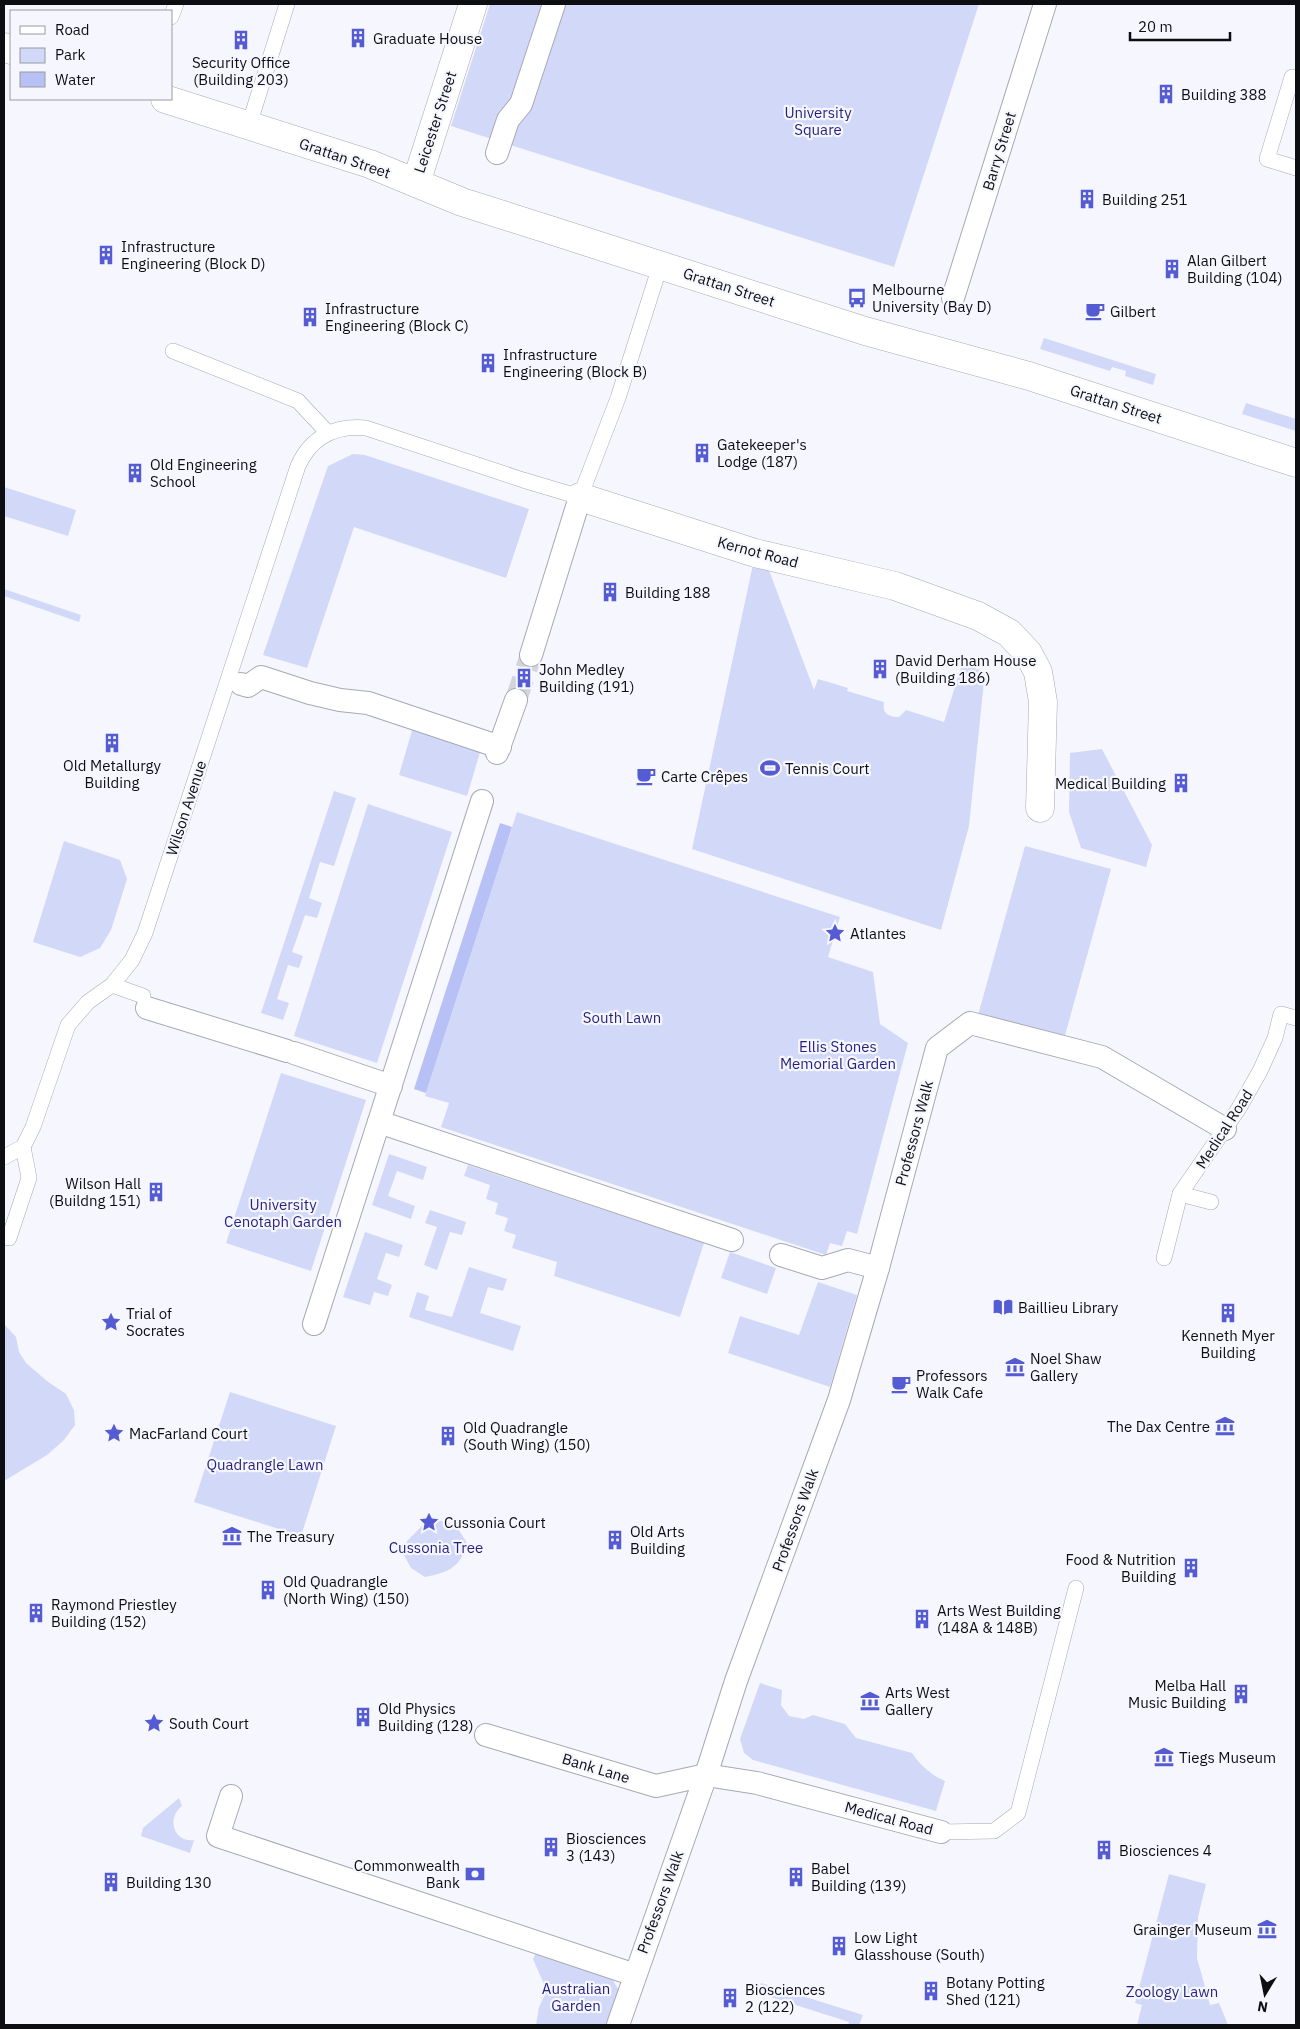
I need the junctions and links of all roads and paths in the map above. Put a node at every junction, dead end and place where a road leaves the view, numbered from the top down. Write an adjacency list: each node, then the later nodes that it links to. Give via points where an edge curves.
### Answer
1 (287, 4): 7 (lane)
2 (473, 4): 10 (street, Leicester Street)
3 (554, 4): 8 (street, via 521,104 508,120)
4 (1045, 4): 12 (street, Barry Street)
5 (1296, 78): 9 (lane, via 1292,77 1267,159)
6 (168, 100): 7 (street, Grattan Street)
7 (249, 125): 10 (street, Grattan Street, via 370,164)
8 (497, 153)
9 (1296, 168)
10 (416, 183): 11 (street, Grattan Street, via 462,202)
11 (660, 266): 15 (street, Grattan Street, via 865,331 1029,376); 16 (lane, via 618,398)
12 (953, 298)
13 (173, 351): 14 (lane, via 298,401)
14 (327, 432): 16 (lane, Kernot Road, via 352,426 366,428); 22 (lane, Wilson Avenue, via 314,441 298,466 145,933 132,960)
15 (1296, 463)
16 (580, 497): 17 (street); 21 (street, Kernot Road, via 755,553 895,586 978,616 1009,633 1028,653 1038,672 1043,702)
17 (531, 654)
18 (241, 684): 19 (street, via 248,686 261,677 310,693 368,703 499,750)
19 (516, 700)
20 (482, 801): 25 (street)
21 (1040, 808)
22 (112, 985): 23 (lane); 28 (lane, Wilson Avenue, via 88,1002 68,1025)
23 (145, 1002): 25 (street)
24 (1296, 1018): 27 (lane, Medical Road, via 1281,1014 1275,1038 1260,1071)
25 (391, 1086): 26 (street)
26 (379, 1122): 33 (street); 37 (street)
27 (1225, 1130): 30 (lane, Medical Road); 36 (street, Professors Walk, via 1102,1056 970,1022 937,1048)
28 (23, 1147): 29 (lane); 32 (lane, via 29,1178 9,1238)
29 (4, 1157)
30 (1180, 1194): 31 (lane); 35 (lane, Medical Road)
31 (1211, 1202)
32 (4, 1237)
33 (732, 1240)
34 (781, 1255): 36 (street, via 822,1268 848,1260)
35 (1164, 1258)
36 (878, 1268): 40 (street, Professors Walk, via 839,1400 736,1681)
37 (314, 1324)
38 (1076, 1588): 42 (lane, Medical Road, via 1018,1813 994,1831)
39 (486, 1735): 40 (street, Bank Lane, via 656,1786)
40 (706, 1775): 42 (street, Medical Road, via 757,1783); 43 (street, Professors Walk)
41 (231, 1796): 43 (street, via 218,1836)
42 (941, 1832)
43 (635, 1975): 44 (street, Professors Walk)
44 (618, 2025)

